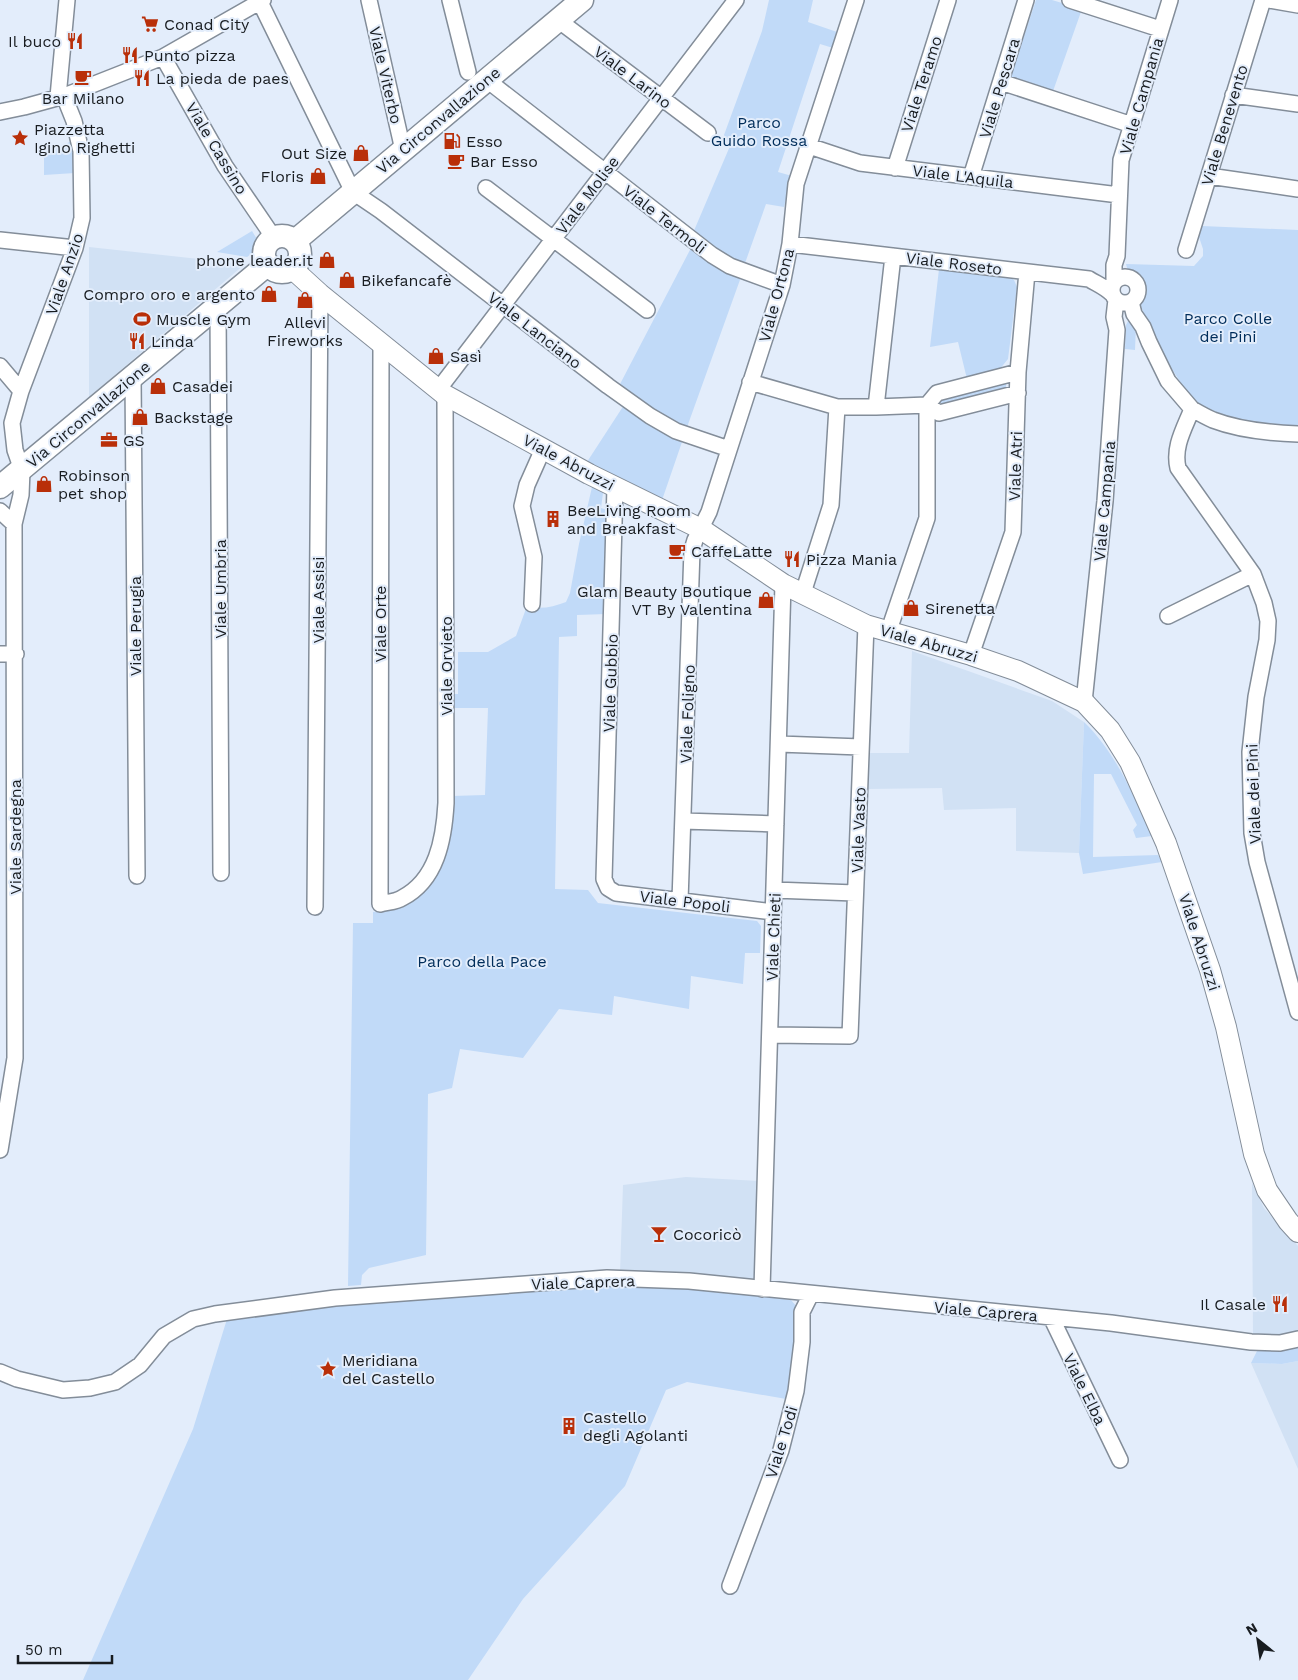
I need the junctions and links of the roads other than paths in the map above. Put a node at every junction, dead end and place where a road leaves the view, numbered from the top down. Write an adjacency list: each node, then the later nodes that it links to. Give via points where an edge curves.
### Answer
1 (66, 0): 21 (street)
2 (369, 0): 28 (street, Viale Viterbo)
3 (450, 0): 18 (street)
4 (582, 0): 15 (main road, Via Circonvallazione)
5 (736, 0): 22 (street, Viale Molise)
6 (856, 0): 27 (street, Viale Ortona)
7 (948, 0): 29 (street, Viale Teramo)
8 (1026, 0): 19 (street, Viale Pescara)
9 (1070, 0): 16 (street)
10 (1170, 0): 16 (street, Viale Campania)
11 (1263, 0): 20 (street, Viale Benevento)
12 (1268, 0): 14 (street)
13 (260, 1): 17 (street); 35 (street)
14 (1298, 5)
15 (558, 20): 18 (main road, Via Circonvallazione); 22 (street, Viale Larino)
16 (1160, 29): 25 (street, Viale Campania)
17 (163, 57): 21 (street); 39 (street, Viale Cassino, via 225,166)
18 (477, 76): 28 (main road, Via Circonvallazione); 30 (street, Viale Termoli)
19 (1001, 82): 25 (street); 32 (street, Viale Pescara)
20 (1233, 94): 23 (street); 31 (street, Viale Benevento)
21 (61, 96): 24 (street); 41 (street, Viale Anzio, via 74,121 80,151 82,218)
22 (661, 98): 26 (street, Viale Larino); 30 (street, Viale Molise)
23 (1298, 104)
24 (0, 112)
25 (1132, 125): 36 (street, Viale Campania, via 1121,160)
26 (708, 133)
27 (809, 146): 29 (street, Viale L'Aquila, via 860,163); 40 (street, Viale Ortona, via 796,184)
28 (403, 150): 35 (main road, Via Circonvallazione)
29 (895, 168): 32 (street, Viale L'Aquila)
30 (605, 172): 37 (street, Viale Molise); 47 (street, Viale Termoli, via 712,255 730,266)
31 (1208, 176): 34 (street); 42 (street, Viale Benevento)
32 (971, 177): 36 (street, Viale L'Aquila)
33 (486, 188): 37 (street)
34 (1298, 189)
35 (353, 192): 39 (main road, Via Circonvallazione); 51 (street, Viale Lanciano)
36 (1119, 196): 48 (street, Viale Campania, via 1117,256)
37 (553, 239): 51 (street, Viale Molise); 52 (street)
38 (0, 240): 41 (street)
39 (284, 240): 44 (main road, via 269,242 264,253); 45 (main road, via 300,251)
40 (790, 244): 43 (street, Viale Roseto); 47 (street, Viale Ortona)
41 (75, 248): 58 (street, Viale Anzio)
42 (1186, 250)
43 (893, 256): 46 (street, Viale Roseto); 63 (street)
44 (268, 264): 45 (main road, via 283,272); 50 (main road, Via Circonvallazione)
45 (294, 267): 49 (street, Viale Abruzzi)
46 (1027, 272): 48 (street, Viale Roseto, via 1109,278); 55 (street, Viale Atri)
47 (782, 285): 57 (street, Viale Ortona)
48 (1123, 292): 64 (street, via 1168,381); 84 (street, Viale Campania)
49 (320, 294): 53 (street, Viale Abruzzi); 96 (street, Viale Assisi)
50 (218, 305): 56 (main road, Via Circonvallazione); 89 (street, Viale Umbria)
51 (503, 305): 59 (street, Viale Molise); 67 (street, Viale Lanciano, via 650,416 676,431)
52 (647, 310)
53 (380, 344): 59 (street, Viale Abruzzi); 95 (street, Viale Orte)
54 (0, 366): 58 (street)
55 (1018, 372): 60 (street, Viale Atri); 61 (street, via 937,393)
56 (133, 376): 68 (main road, Via Circonvallazione); 90 (street, Viale Perugia)
57 (750, 382): 62 (street); 67 (street, Viale Ortona)
58 (21, 391): 68 (street, Viale Anzio, via 12,422 15,450)
59 (442, 393): 66 (street, Viale Abruzzi); 95 (street, Viale Orvieto, via 444,833 431,870 419,887 401,899)
60 (1018, 393): 61 (street, via 939,413); 83 (street, Viale Atri, via 1013,532)
61 (926, 405): 63 (street); 80 (street, via 927,518)
62 (837, 407): 63 (street); 76 (street, via 831,505)
63 (876, 408)
64 (1192, 409): 65 (street, via 1213,420 1235,426 1278,434); 74 (street, Viale dei Pini, via 1178,441 1178,468)
65 (1298, 434)
66 (543, 449): 69 (street, Viale Abruzzi); 77 (street, via 527,485 522,506 534,557)
67 (729, 449): 73 (street, Viale Ortona, via 709,512)
68 (22, 470): 70 (main road, Via Circonvallazione); 72 (street, Viale Sardegna, via 21,496)
69 (615, 487): 73 (street, Viale Abruzzi); 91 (street, Viale Gubbio)
70 (0, 488)
71 (0, 511): 72 (street)
72 (14, 524): 82 (street, Viale Sardegna)
73 (700, 529): 75 (street, Viale Abruzzi); 87 (street, Viale Foligno, via 692,550)
74 (1253, 574): 78 (street); 98 (street, Viale dei Pini, via 1268,621 1250,752 1252,833)
75 (784, 584): 76 (street, Viale Abruzzi); 85 (street, Viale Chieti)
76 (803, 593): 79 (street, Viale Abruzzi)
77 (532, 604)
78 (1168, 616)
79 (866, 625): 80 (street, Viale Abruzzi); 86 (street, Viale Vasto)
80 (889, 630): 83 (street, Viale Abruzzi)
81 (0, 654): 82 (street)
82 (16, 654): 100 (street, Viale Sardegna, via 15,1058)
83 (971, 655): 84 (street, Viale Abruzzi, via 1018,671)
84 (1084, 702): 101 (street, Viale Abruzzi, via 1110,730 1130,762 1166,843 1213,980 1254,1154 1267,1190)
85 (778, 744): 86 (street); 88 (street, Viale Chieti)
86 (861, 747): 93 (street, Viale Vasto)
87 (683, 821): 88 (street); 94 (street, Viale Foligno)
88 (776, 824): 92 (street, Viale Chieti)
89 (221, 873)
90 (137, 876)
91 (604, 879): 94 (street, Viale Popoli, via 608,888 616,893)
92 (774, 890): 93 (street); 97 (street, Viale Chieti)
93 (855, 893): 99 (street, Viale Vasto, via 850,1036)
94 (680, 901): 97 (street, Viale Popoli)
95 (380, 904)
96 (315, 907)
97 (773, 912): 99 (street, Viale Chieti)
98 (1298, 1012)
99 (770, 1035): 102 (street, Viale Chieti)
100 (0, 1150)
101 (1298, 1232)
102 (762, 1289): 103 (street, Viale Caprera); 106 (street, Viale Caprera, via 689,1281 607,1278 334,1298 193,1319 164,1336 140,1365 114,1382 90,1388 63,1390)
103 (811, 1294): 104 (street, Viale Caprera); 108 (street, Viale Todi, via 802,1312 796,1391 781,1450)
104 (1051, 1317): 105 (street, Viale Caprera, via 1251,1342 1280,1343); 107 (street, Viale Elba)
105 (1298, 1339)
106 (0, 1372)
107 (1120, 1460)
108 (730, 1586)

